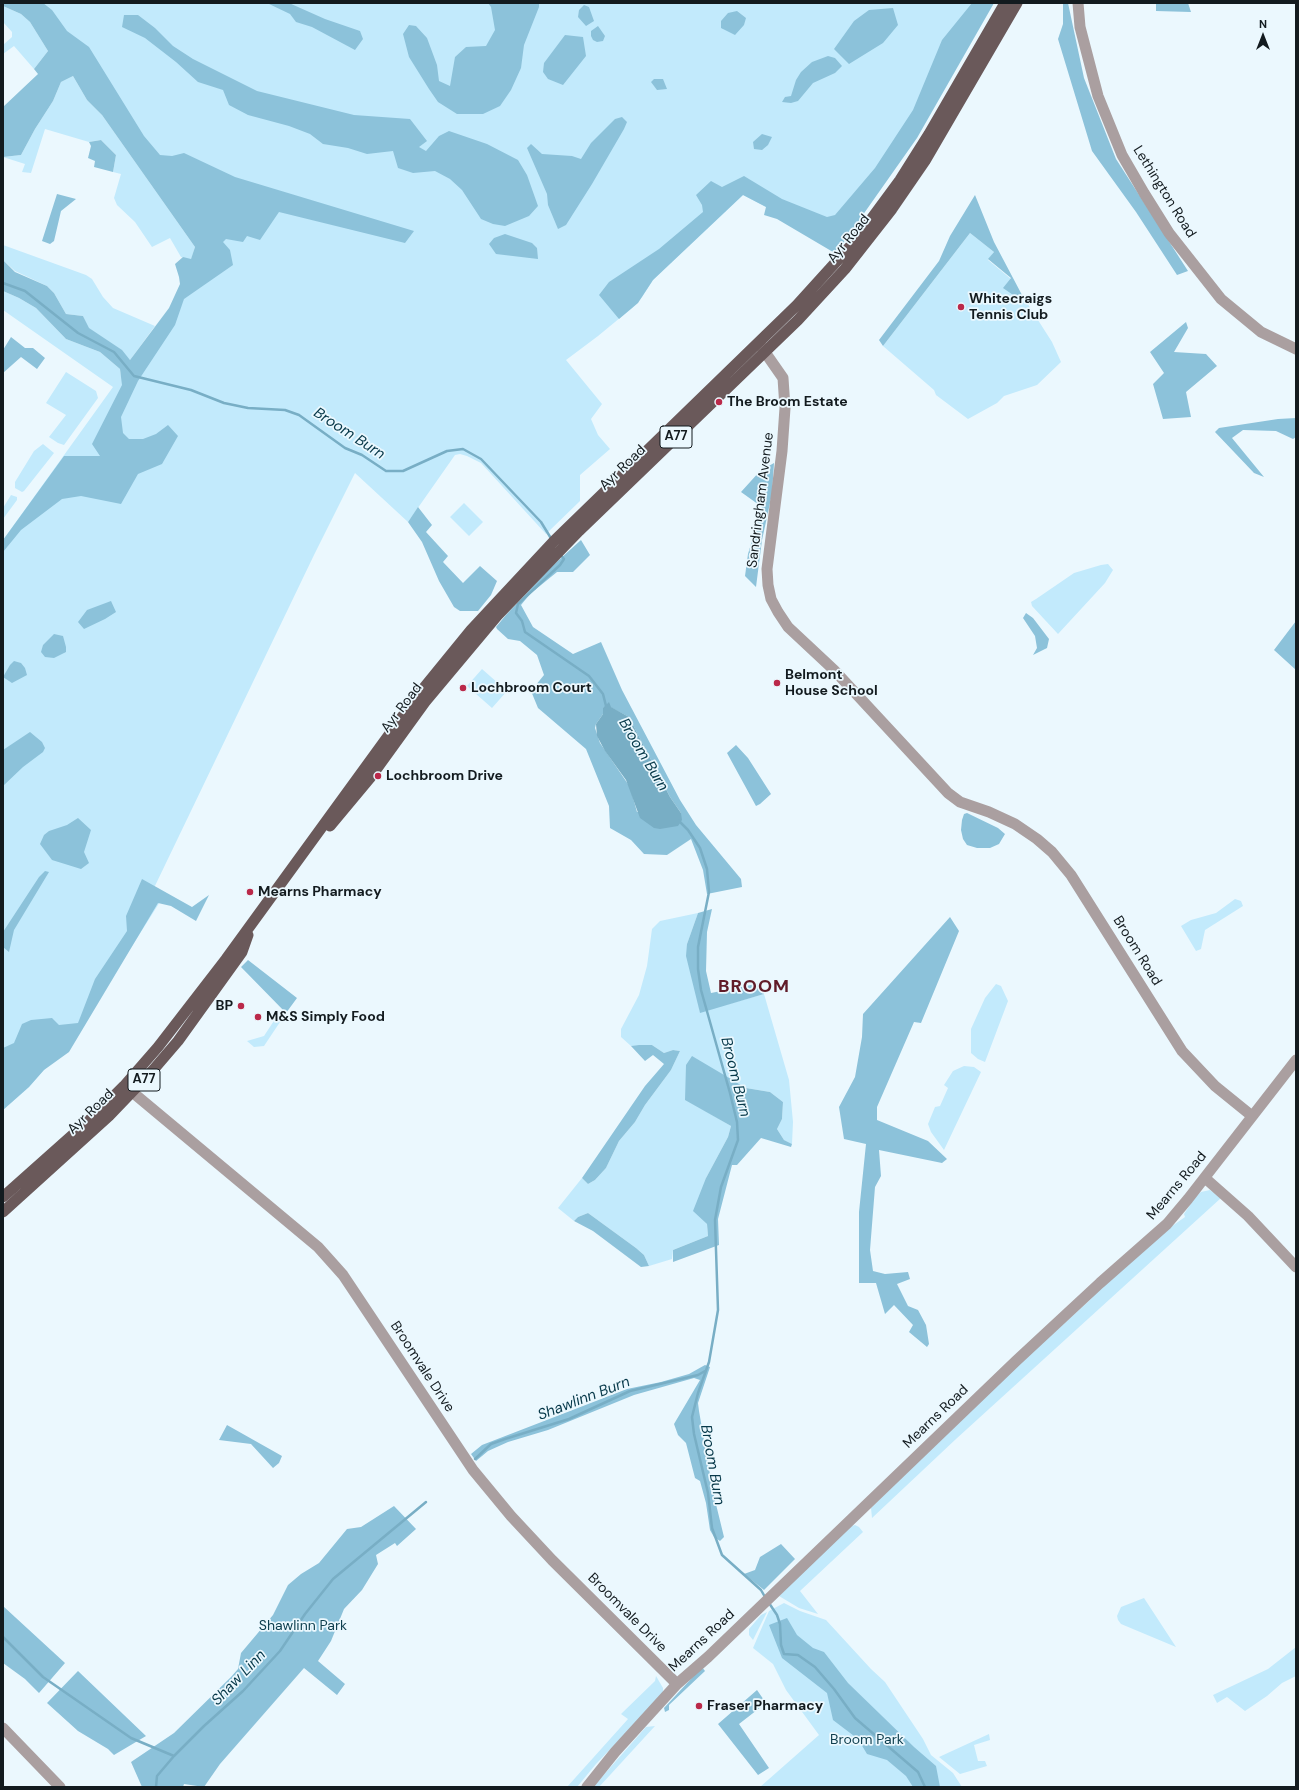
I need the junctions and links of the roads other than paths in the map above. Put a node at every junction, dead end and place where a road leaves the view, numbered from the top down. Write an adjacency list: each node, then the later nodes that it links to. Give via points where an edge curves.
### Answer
1 (1005, 3): 4 (main road, Ayr Road / A77)
2 (1017, 3): 4 (main road, Ayr Road / A77, via 964,95)
3 (1078, 3): 6 (street, Lethington Road, via 1080,27 1098,96 1122,155 1169,233 1221,299 1261,332)
4 (912, 170): 5 (main road, Ayr Road / A77, via 845,269 818,298)
5 (761, 347): 7 (street, Sandringham Avenue, via 783,378 785,408 767,569 771,599 788,627 834,670 948,793 960,802); 9 (main road, Ayr Road / A77, via 598,506 497,616 429,697 370,778 327,830 305,849)
6 (1296, 349)
7 (989, 812): 10 (street, Broom Road, via 1026,830 1063,864 1182,1051 1215,1086)
8 (1296, 1060): 10 (street, Mearns Road)
9 (128, 1090): 12 (main road, Ayr Road / A77); 13 (main road, Ayr Road / A77, via 64,1158); 15 (street, Broomvale Drive, via 318,1247 343,1275 472,1470 542,1549)
10 (1252, 1116): 11 (street, Mearns Road)
11 (1205, 1178): 14 (street, via 1248,1216); 15 (street, Mearns Road, via 1166,1224 1016,1361)
12 (3, 1197)
13 (3, 1212)
14 (1296, 1267)
15 (677, 1684): 18 (street, Mearns Road)
16 (3, 1728): 17 (street)
17 (60, 1787)
18 (587, 1787)

